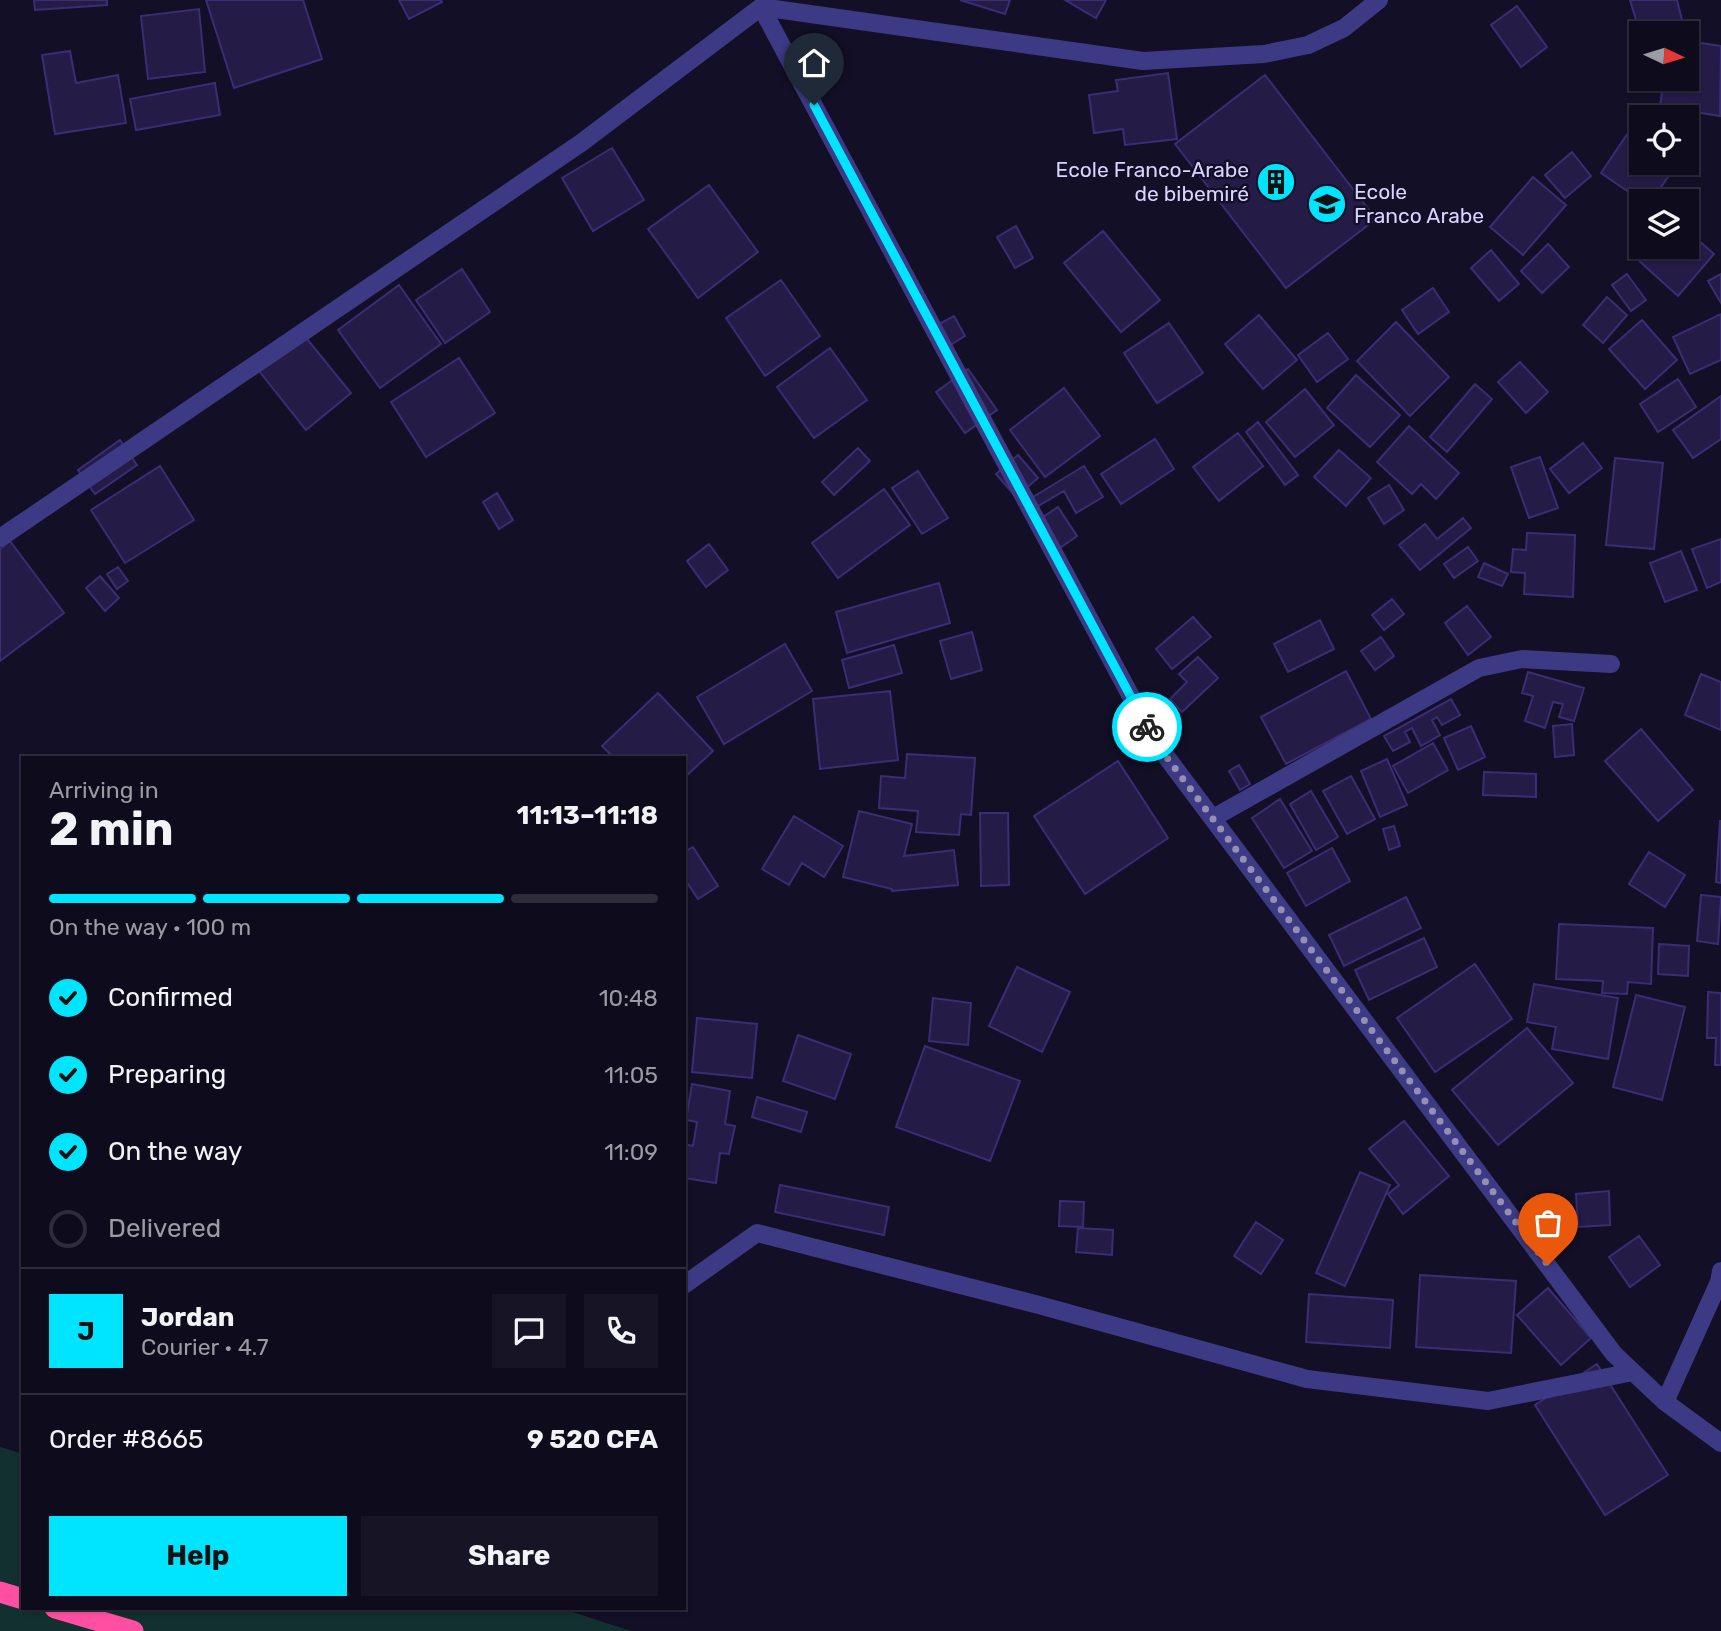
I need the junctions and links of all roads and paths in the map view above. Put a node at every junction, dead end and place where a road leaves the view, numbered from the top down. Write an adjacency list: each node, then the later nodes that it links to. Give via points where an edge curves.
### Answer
1 (1379, 0): 2 (street, via 1344,27 1308,45 1264,54 1143,61)
2 (761, 7): 3 (street, via 581,143); 5 (street, via 1156,743)
3 (0, 538)
4 (1611, 664): 5 (street, via 1521,659 1479,668)
5 (1213, 818): 8 (street, via 1615,1354)
6 (1721, 1271): 9 (street)
7 (686, 1284): 8 (street, via 757,1233 1307,1379 1488,1401)
8 (1633, 1371): 9 (street)
9 (1665, 1402): 10 (street)
10 (1721, 1443)
11 (0, 1592): 12 (highway)
12 (21, 1598)
13 (62, 1610): 14 (highway)
14 (132, 1631)

